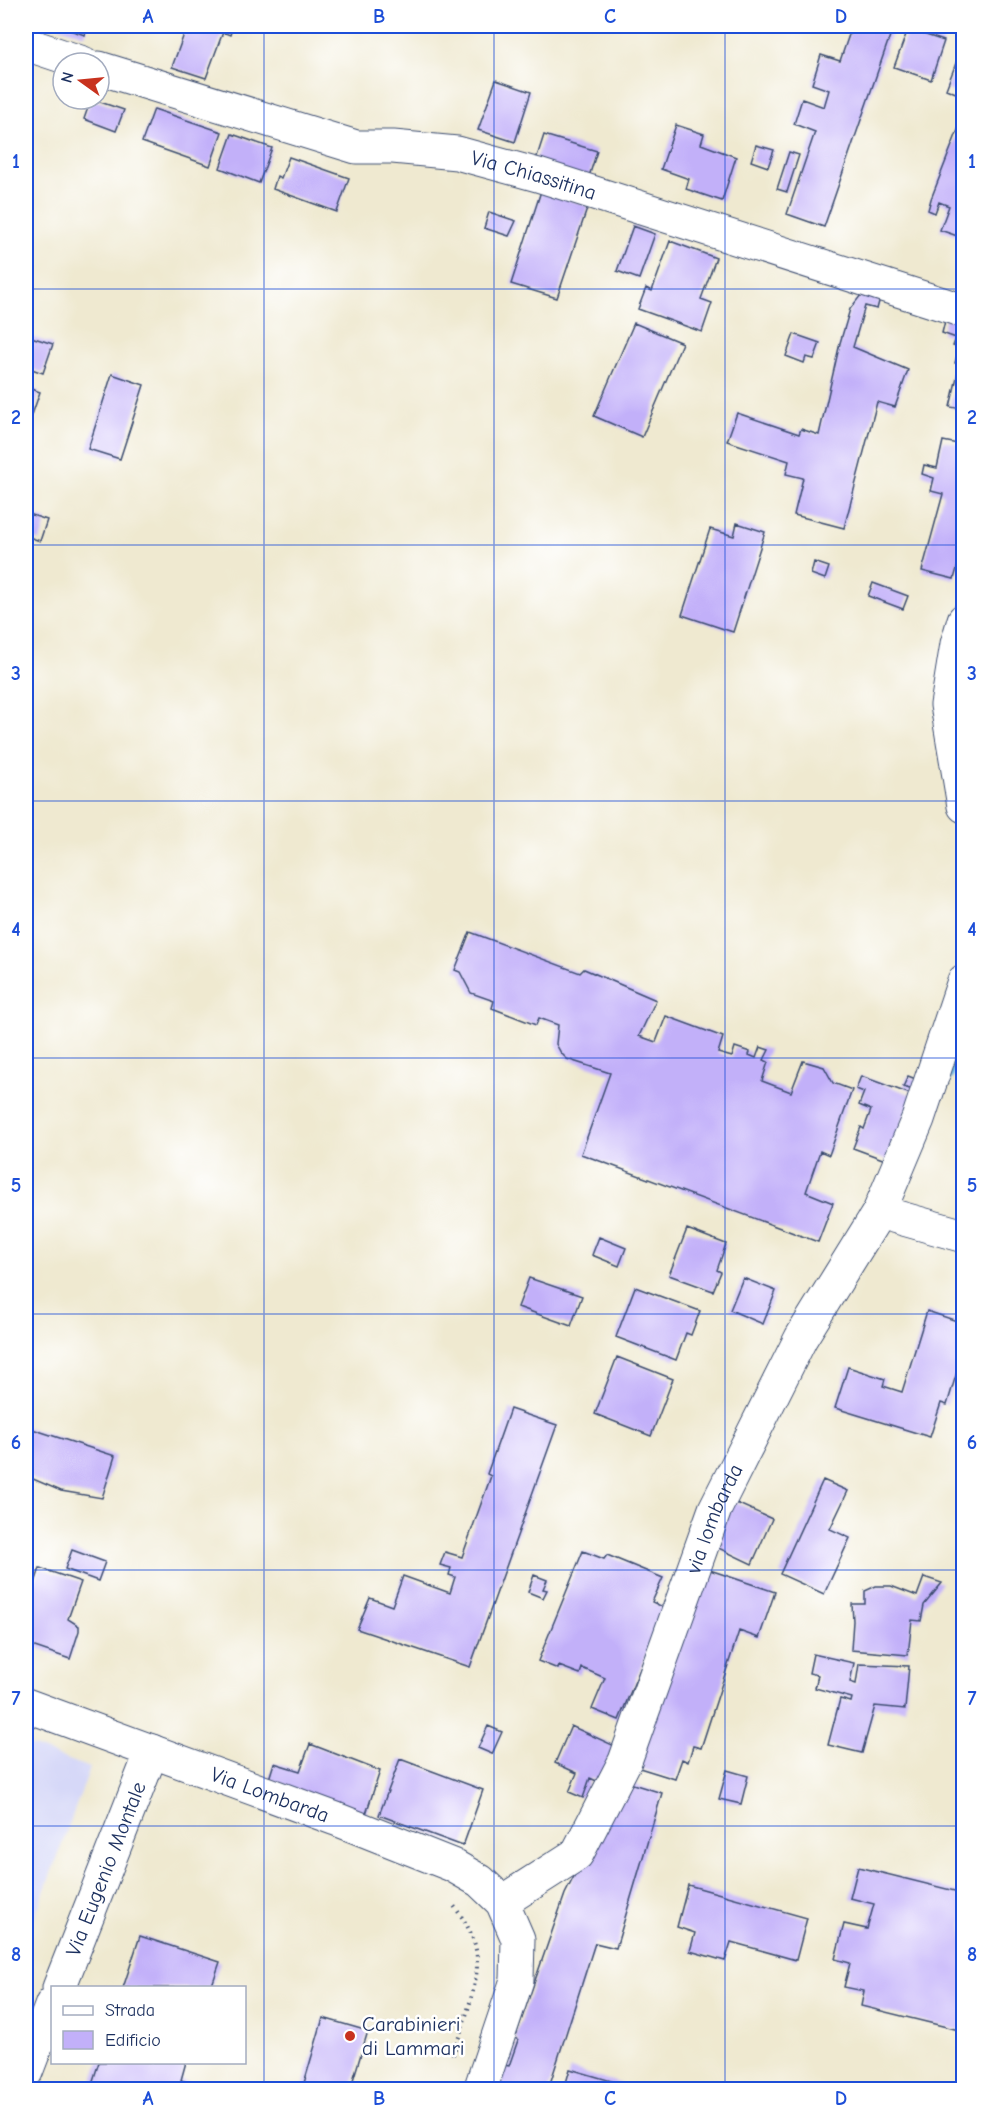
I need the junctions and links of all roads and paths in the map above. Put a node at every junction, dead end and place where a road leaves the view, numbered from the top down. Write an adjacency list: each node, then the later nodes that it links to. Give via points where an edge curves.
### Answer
1 (26, 44): 2 (street)
2 (51, 52)
3 (111, 72): 4 (street, Via Chiassitina, via 356,147 457,153 538,175)
4 (963, 311)
5 (963, 620): 6 (street, via 947,705)
6 (963, 806)
7 (963, 981): 8 (street, via lombarda, via 918,1119)
8 (879, 1212): 9 (street); 13 (street, via lombarda, via 801,1338 715,1509 625,1761 577,1854)
9 (963, 1236)
10 (26, 1705): 11 (street, Via Lombarda)
11 (152, 1751): 13 (street, Via Lombarda, via 452,1865 480,1881); 14 (street, Via Eugenio Montale)
12 (450, 1900): 16 (path, via 474,1941 477,1960)
13 (502, 1902): 18 (street, via 518,1939 517,1980)
14 (60, 1986)
15 (51, 2007): 17 (street)
16 (453, 2055)
17 (26, 2072)
18 (480, 2090)

